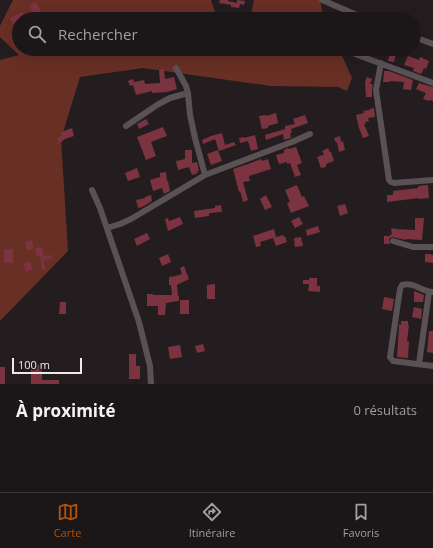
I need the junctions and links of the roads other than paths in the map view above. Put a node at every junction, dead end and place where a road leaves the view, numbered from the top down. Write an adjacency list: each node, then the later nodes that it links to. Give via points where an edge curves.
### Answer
1 (322, 0): 2 (street)
2 (350, 12)
3 (421, 40): 4 (street)
4 (433, 44)
5 (361, 56): 6 (street)
6 (381, 64): 8 (street); 13 (street, via 376,90 389,180 394,183)
7 (176, 68): 9 (street)
8 (433, 82)
9 (188, 92): 10 (street, via 157,105); 12 (street, via 190,115)
10 (126, 126)
11 (310, 134): 12 (street)
12 (205, 175): 15 (street, via 131,219)
13 (433, 180)
14 (92, 190): 15 (street)
15 (107, 228): 21 (street, via 139,322 150,366)
16 (393, 241): 17 (street, via 413,247)
17 (433, 247)
18 (431, 292): 19 (street); 19 (street, via 411,284 402,285 400,289 390,357 393,361)
19 (419, 364): 20 (street)
20 (433, 366)
21 (151, 384)

